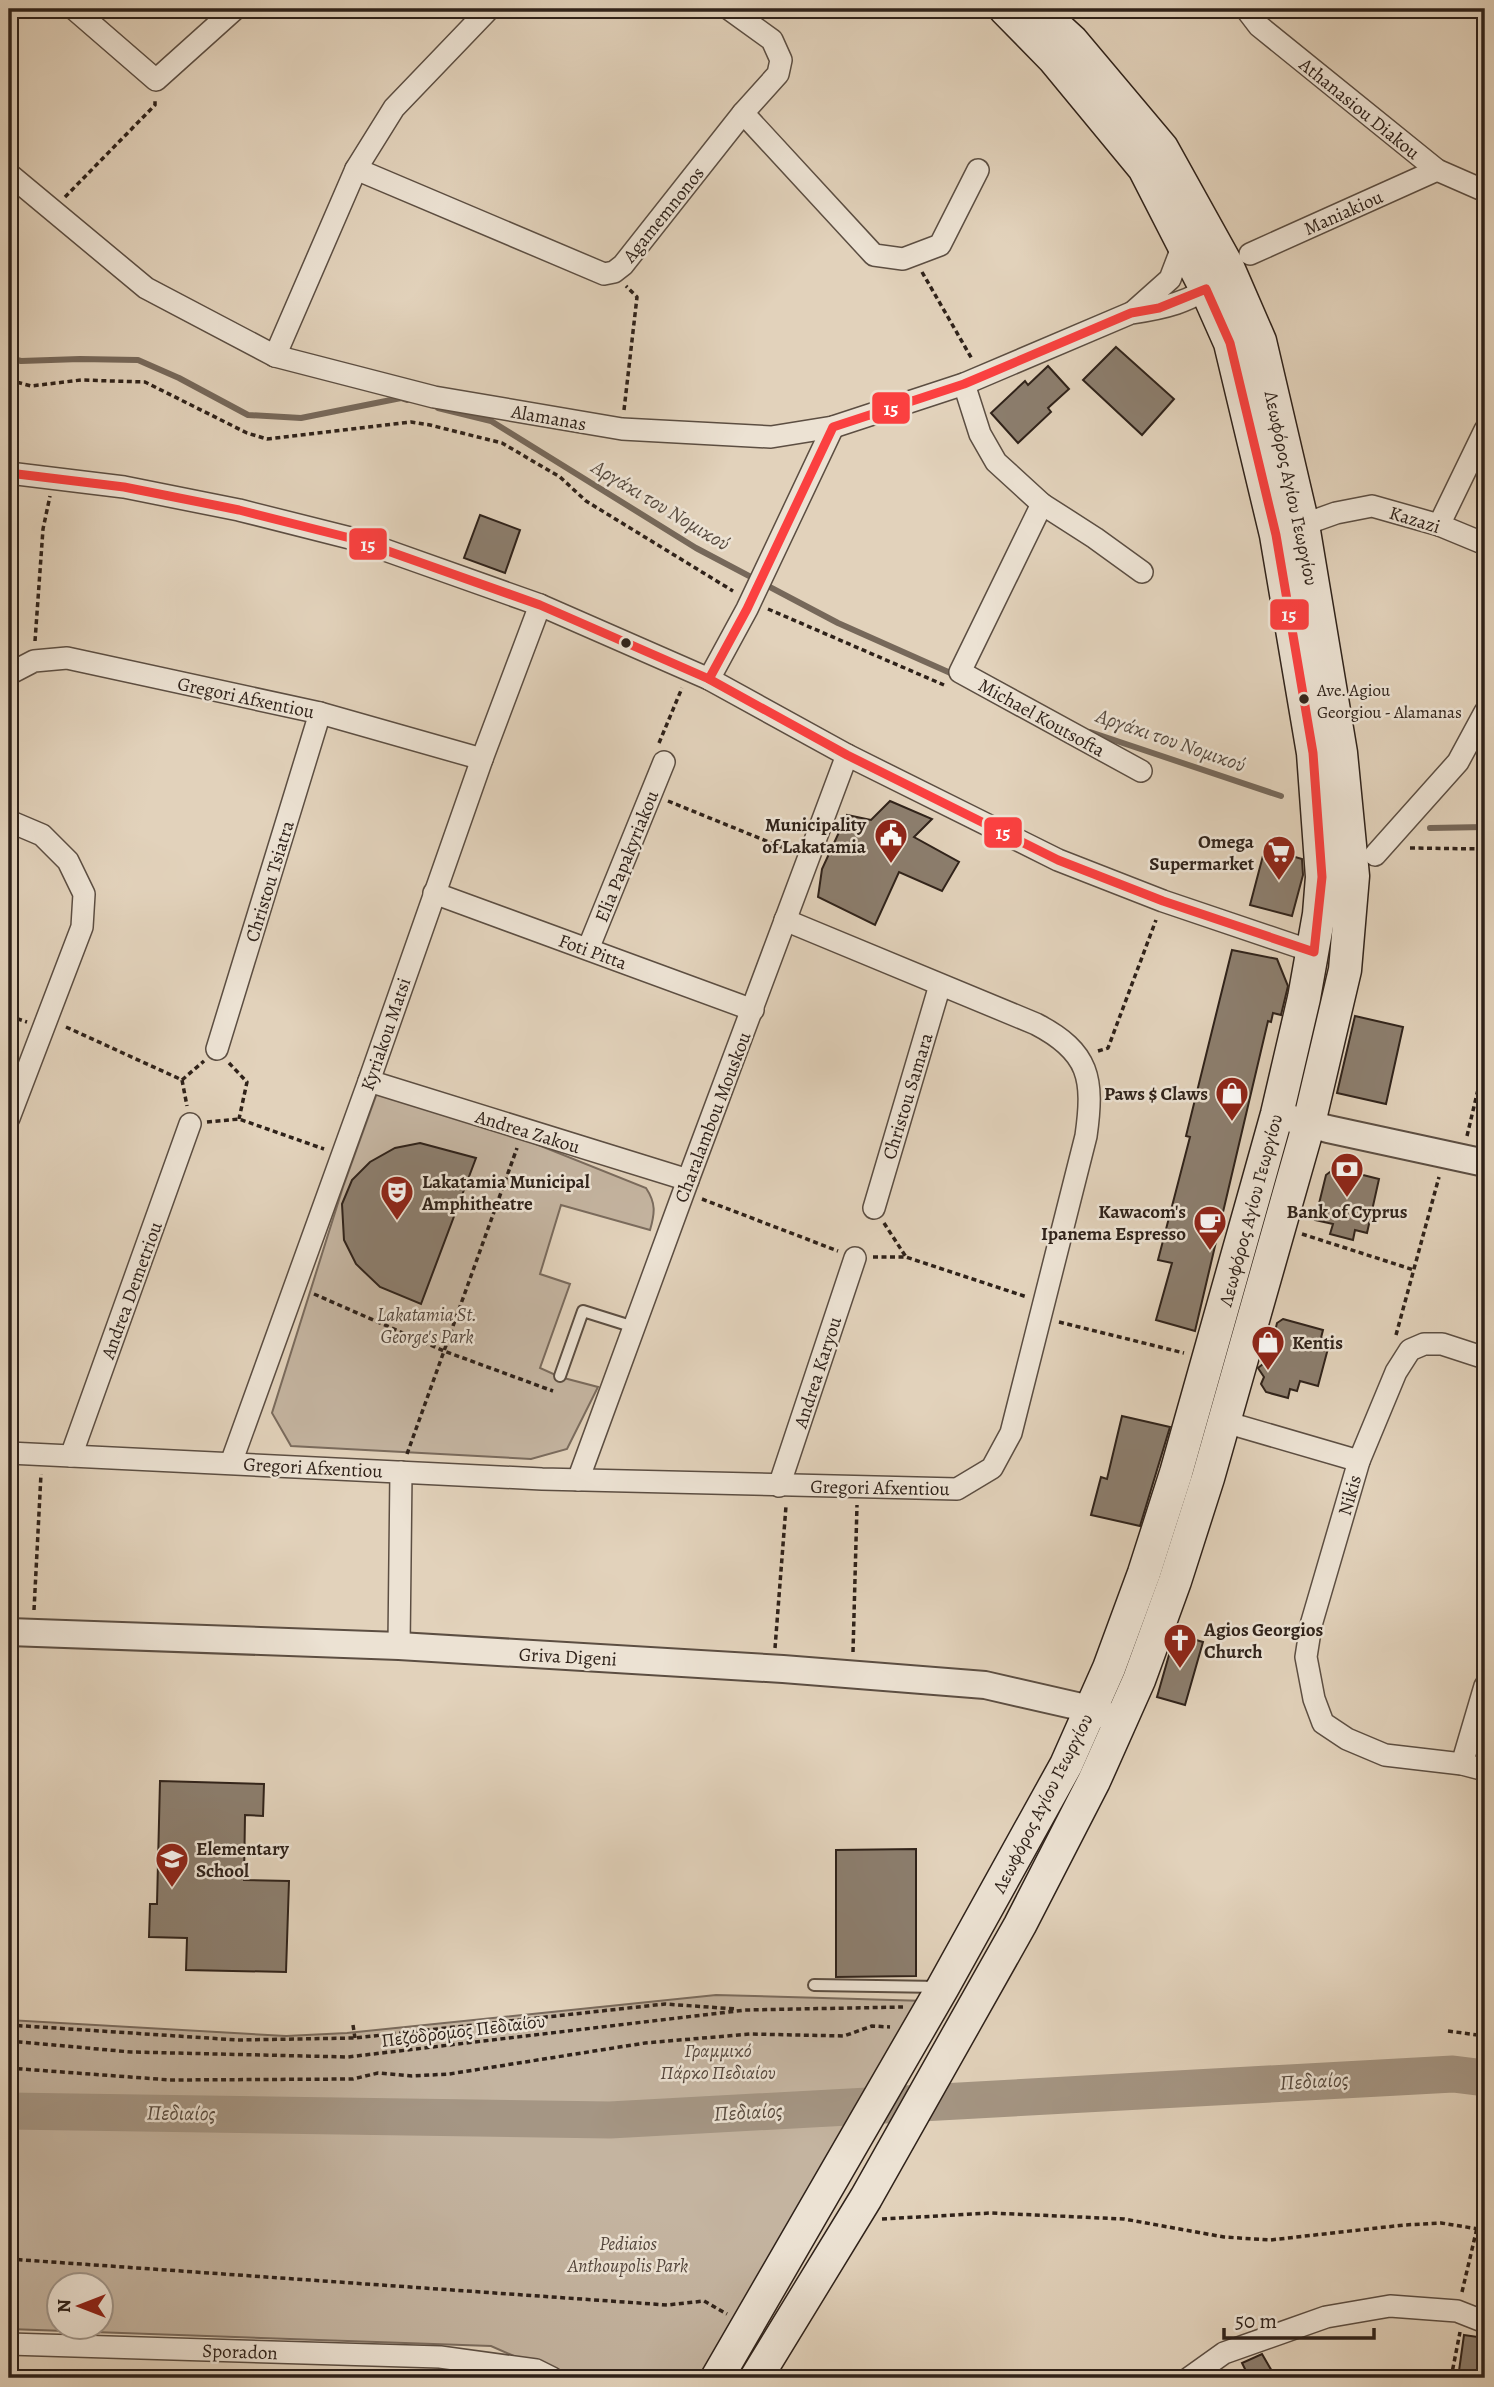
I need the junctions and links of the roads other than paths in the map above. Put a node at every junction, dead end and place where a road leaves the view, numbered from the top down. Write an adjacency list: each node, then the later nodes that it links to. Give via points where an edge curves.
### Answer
1 (74, 9): 2 (street, via 156,80)
2 (235, 9)
3 (489, 9): 10 (street, via 394,108)
4 (729, 9): 9 (street, Agamemnonos, via 772,40 781,60 778,74)
5 (1005, 9): 15 (main road, Λεωφόρος Αγίου Γεωργίου, via 1054,59 1144,168)
6 (1037, 9): 16 (main road, Λεωφόρος Αγίου Γεωργίου, via 1072,41 1162,148)
7 (1245, 9): 8 (street, Athanasiou Diakou)
8 (1264, 17): 12 (street, Athanasiou Diakou)
9 (743, 113): 10 (street, Agamemnonos, via 623,265 604,274); 11 (street, via 874,255 903,259 940,245)
10 (356, 169): 19 (street)
11 (978, 170)
12 (1437, 170): 14 (street, Athanasiou Diakou); 16 (street, Maniakiou)
13 (9, 174): 19 (street, Alamanas, via 145,288)
14 (1485, 191)
15 (1183, 245): 17 (main road, Λεωφόρος Αγίου Γεωργίου); 18 (street, Alamanas, via 1170,279)
16 (1238, 260): 17 (street); 26 (main road, Λεωφόρος Αγίου Γεωργίου, via 1260,341)
17 (1206, 289): 18 (street, Alamanas, via 1159,308); 26 (main road, Λεωφόρος Αγίου Γεωργίου, via 1230,343)
18 (1131, 313): 20 (street, Alamanas)
19 (275, 356): 21 (street, Alamanas, via 434,397 622,429 771,437)
20 (973, 380): 21 (street, Alamanas); 24 (street, via 980,433 996,462)
21 (834, 428): 31 (street, via 749,605)
22 (1485, 430): 25 (street)
23 (9, 473): 29 (street, via 124,487 354,538)
24 (1042, 504): 28 (street); 37 (street, Michael Koutsofta, via 960,672)
25 (1439, 525): 26 (street, Kazazi, via 1371,506); 27 (street, Kazazi)
26 (1290, 530): 43 (main road, Λεωφόρος Αγίου Γεωργίου, via 1322,877); 50 (main road, Λεωφόρος Αγίου Γεωργίου, via 1340,753 1353,876 1345,970)
27 (1485, 544)
28 (1142, 572)
29 (540, 605): 31 (street); 35 (street, Kyriakou Matsi)
30 (9, 674): 33 (street, Gregori Afxentiou, via 34,661 67,658)
31 (699, 674): 34 (street)
32 (1485, 712): 39 (street, via 1458,762)
33 (320, 713): 35 (street, Gregori Afxentiou); 46 (street, Christou Tsiatra)
34 (847, 755): 41 (street, Charalambou Mouskou); 43 (street, via 1058,860)
35 (482, 759): 40 (street, Kyriakou Matsi)
36 (664, 762): 42 (street, Elia Papakyriakou)
37 (1141, 771)
38 (9, 821): 49 (street, via 42,835 68,861 84,894 82,927)
39 (1375, 855)
40 (434, 893): 42 (street, Foti Pitta); 47 (street, Kyriakou Matsi)
41 (785, 920): 44 (street); 45 (street, Charalambou Mouskou)
42 (589, 949): 45 (street, Foti Pitta)
43 (1314, 952): 48 (main road, Λεωφόρος Αγίου Γεωργίου)
44 (940, 985): 54 (street, Christou Samara); 66 (street, Gregori Afxentiou, via 1058,1036 1080,1058 1087,1078 1086,1136 1011,1433 992,1468 957,1489)
45 (753, 1010): 53 (street, Charalambou Mouskou)
46 (217, 1049)
47 (369, 1081): 53 (street, Andrea Zakou); 63 (street, Kyriakou Matsi)
48 (1277, 1114): 50 (street); 70 (main road, Λεωφόρος Αγίου Γεωργίου, via 1176,1472 1144,1573)
49 (9, 1118)
50 (1310, 1123): 52 (street); 59 (main road, Λεωφόρος Αγίου Γεωργίου)
51 (190, 1124): 61 (street, Andrea Demetriou)
52 (1464, 1159)
53 (685, 1186): 56 (street, Charalambou Mouskou)
54 (874, 1208)
55 (855, 1258): 66 (street, Andrea Karyou)
56 (634, 1327): 58 (lane, via 583,1311); 65 (street, Charalambou Mouskou)
57 (1485, 1358): 62 (street, Nikis, via 1442,1345 1410,1350 1396,1372)
58 (560, 1376)
59 (1225, 1422): 62 (street); 71 (main road, Λεωφόρος Αγίου Γεωργίου, via 1175,1581)
60 (9, 1453): 61 (street, Gregori Afxentiou)
61 (71, 1455): 63 (street, Gregori Afxentiou)
62 (1359, 1461): 72 (street, Nikis, via 1311,1625 1306,1657 1314,1699 1324,1723 1347,1740 1385,1755)
63 (231, 1463): 64 (street, Gregori Afxentiou)
64 (401, 1472): 65 (street, Gregori Afxentiou); 68 (street)
65 (578, 1480): 66 (street, Gregori Afxentiou)
66 (783, 1486)
67 (21, 1632): 68 (street, Griva Digeni)
68 (399, 1646): 70 (street, Griva Digeni, via 985,1685)
69 (1485, 1686): 72 (street)
70 (1090, 1709): 71 (street, Griva Digeni); 75 (main road, Λεωφόρος Αγίου Γεωργίου, via 1066,1765)
71 (1121, 1721): 82 (main road, Λεωφόρος Αγίου Γεωργίου, via 1020,1925 859,2209)
72 (1462, 1764): 73 (street)
73 (1485, 1770)
74 (814, 1985): 75 (lane)
75 (943, 1987): 81 (main road, Λεωφόρος Αγίου Γεωργίου, via 906,2021 824,2195)
76 (1485, 2322): 83 (street, via 1460,2313 1390,2306 1326,2317 1224,2353)
77 (9, 2344): 78 (street, Sporadon)
78 (440, 2357): 79 (street); 80 (street, Sporadon, via 536,2370)
79 (435, 2378)
80 (552, 2378)
81 (717, 2378)
82 (756, 2378)
83 (1189, 2378)

